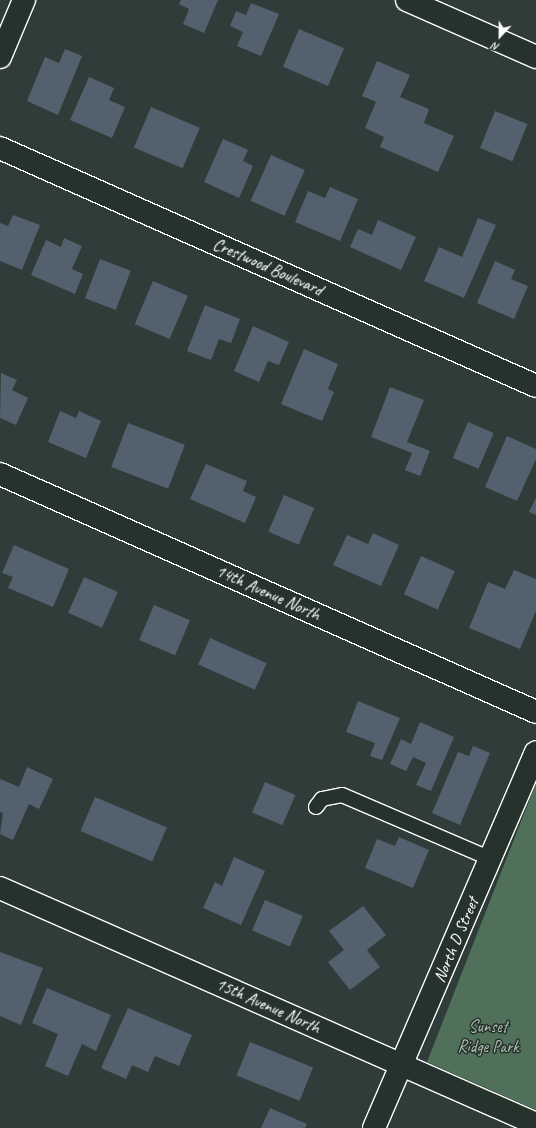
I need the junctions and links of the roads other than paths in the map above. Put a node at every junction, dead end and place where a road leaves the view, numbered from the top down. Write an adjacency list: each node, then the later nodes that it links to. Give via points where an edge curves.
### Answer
1 (24, 0): 4 (street)
2 (407, 0): 3 (street)
3 (448, 8): 5 (street)
4 (0, 57)
5 (536, 57)
6 (0, 148): 7 (street, Crestwood Boulevard)
7 (536, 386)
8 (0, 474): 9 (street, 14th Avenue North)
9 (536, 712)
10 (536, 752): 12 (street, North D Street)
11 (316, 807): 12 (lane, via 326,797 342,795)
12 (491, 859): 14 (street, North D Street)
13 (0, 888): 14 (street, 15th Avenue North)
14 (401, 1065): 15 (street, 15th Avenue North); 16 (street, North D Street)
15 (536, 1124)
16 (374, 1128)

